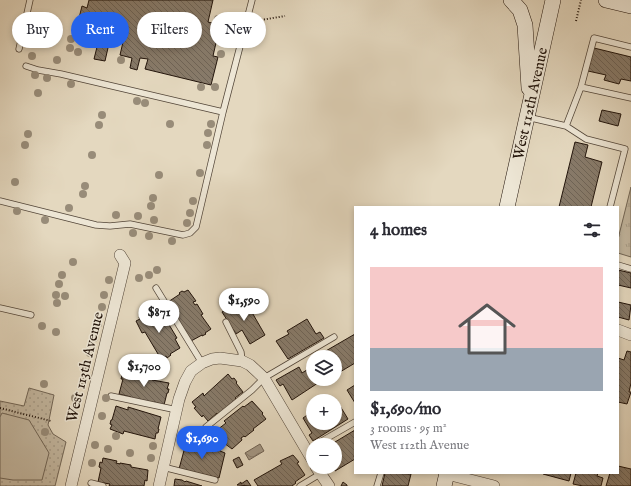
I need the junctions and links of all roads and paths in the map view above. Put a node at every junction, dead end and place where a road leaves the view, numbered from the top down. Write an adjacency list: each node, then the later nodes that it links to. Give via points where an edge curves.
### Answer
1 (30, 0): 12 (lane)
2 (252, 0): 17 (lane)
3 (511, 0): 16 (main road, via 520,10 525,26)
4 (553, 0): 16 (main road, West 112th Avenue)
5 (581, 0): 10 (path)
6 (606, 0): 7 (main road)
7 (631, 6)
8 (285, 16): 9 (path)
9 (266, 19)
10 (576, 22)
11 (631, 47): 14 (lane, via 594,38)
12 (19, 49)
13 (26, 66): 17 (lane)
14 (582, 87): 15 (lane); 18 (lane)
15 (631, 98)
16 (528, 111): 18 (lane); 20 (main road, West 112th Avenue)
17 (223, 112): 19 (lane, via 196,227 183,235 130,224 96,224)
18 (566, 126): 21 (lane, via 586,139 625,149)
19 (0, 201)
20 (507, 206)
21 (610, 206)
22 (120, 255): 50 (street, West 113th Avenue, via 125,263)
23 (619, 265): 24 (lane)
24 (631, 269)
25 (156, 288): 33 (lane)
26 (0, 308): 27 (lane)
27 (31, 315)
28 (226, 322): 32 (lane, via 241,352)
29 (619, 330): 30 (street)
30 (631, 335)
31 (334, 336): 34 (lane)
32 (242, 361): 33 (street, via 220,358); 34 (street)
33 (202, 363): 37 (street, via 186,378)
34 (264, 378): 40 (lane); 41 (street)
35 (111, 396): 37 (lane)
36 (0, 408): 38 (path)
37 (177, 410): 43 (street)
38 (51, 421)
39 (354, 423): 42 (lane)
40 (206, 427)
41 (306, 438)
42 (327, 438)
43 (163, 467): 48 (lane); 52 (street)
44 (314, 474): 53 (lane)
45 (320, 474): 54 (street)
46 (381, 474): 55 (lane)
47 (446, 478): 56 (street)
48 (215, 480)
49 (91, 483): 51 (lane)
50 (71, 486)
51 (103, 486)
52 (159, 486)
53 (300, 486)
54 (329, 486)
55 (378, 486)
56 (494, 486)

